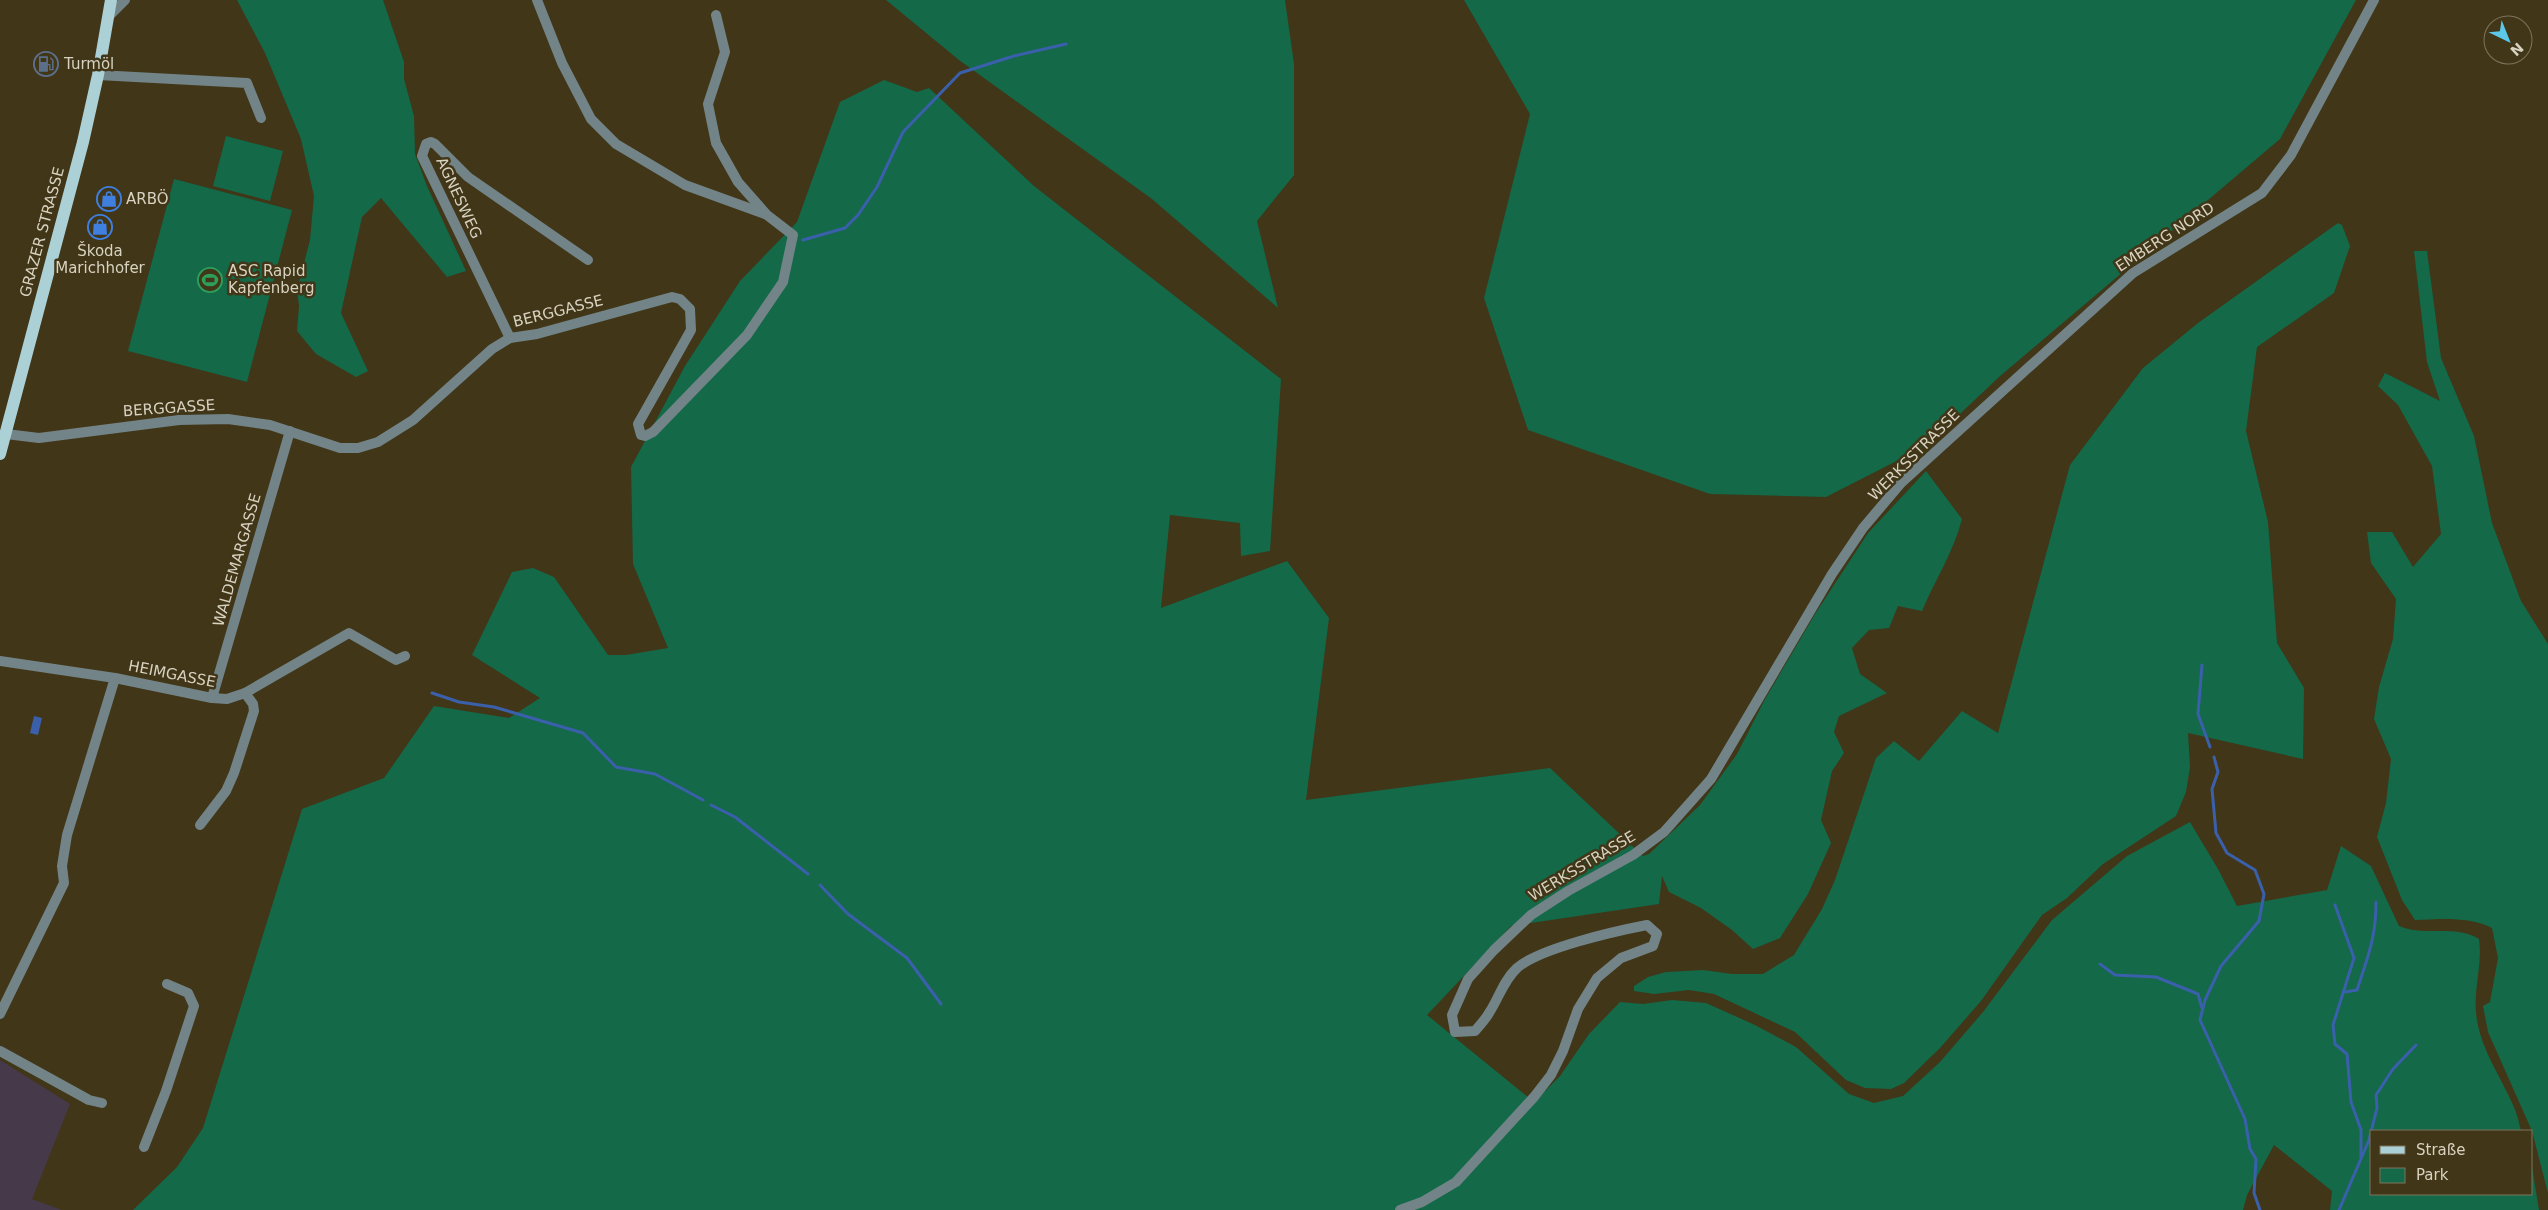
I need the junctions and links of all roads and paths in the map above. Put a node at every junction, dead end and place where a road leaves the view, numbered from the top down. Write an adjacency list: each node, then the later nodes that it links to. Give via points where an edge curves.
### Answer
1 (111, 0): 6 (main road, GRAZER STRASSE)
2 (124, 0): 6 (street)
3 (537, 0): 9 (street, BERGGASSE, via 562,63 592,119 616,144 685,185)
4 (2374, 0): 12 (street, EMBERG NORD, via 2309,124 2291,155 2262,193 2133,273)
5 (716, 15): 9 (street, BERGGASSE, via 725,52 708,104 716,143 738,182)
6 (109, 16): 7 (main road, GRAZER STRASSE)
7 (98, 75): 8 (street, via 247,83); 13 (main road, GRAZER STRASSE)
8 (261, 118)
9 (767, 215): 11 (street, BERGGASSE, via 794,236 783,282 747,335 662,424 645,436 638,424 691,330 690,309 680,299 672,298 537,334)
10 (588, 260): 11 (street, AGNESWEG, via 468,177 435,144 426,144 422,156)
11 (510, 338): 14 (street, BERGGASSE, via 492,349 413,420 378,442 358,448 340,448)
12 (2022, 373): 27 (street, WERKSSTRASSE, via 1902,484 1863,528 1786,649 1712,779 1688,806 1664,832 1633,855 1531,915 1468,979 1452,1015 1455,1032 1475,1031 1518,967 1545,953 1647,925 1657,934 1653,946 1621,958 1597,978 1578,1009 1551,1075 1456,1182 1422,1202)
13 (4, 429): 14 (street, BERGGASSE, via 39,438 162,421 228,419); 15 (main road, GRAZER STRASSE)
14 (290, 431): 20 (street, WALDEMARGASSE)
15 (0, 454)
16 (405, 656): 19 (street, HEIMGASSE, via 396,660 349,633)
17 (0, 661): 18 (street, HEIMGASSE)
18 (115, 678): 20 (street, HEIMGASSE); 23 (street, via 67,835 62,866 64,883)
19 (245, 693): 20 (street, HEIMGASSE, via 226,699); 21 (street, via 254,711 234,773 226,791)
20 (212, 698)
21 (200, 825)
22 (168, 984): 26 (street, via 188,993 194,1006)
23 (0, 1014)
24 (0, 1051): 25 (street, via 89,1100)
25 (102, 1103)
26 (144, 1148)
27 (1400, 1210)

